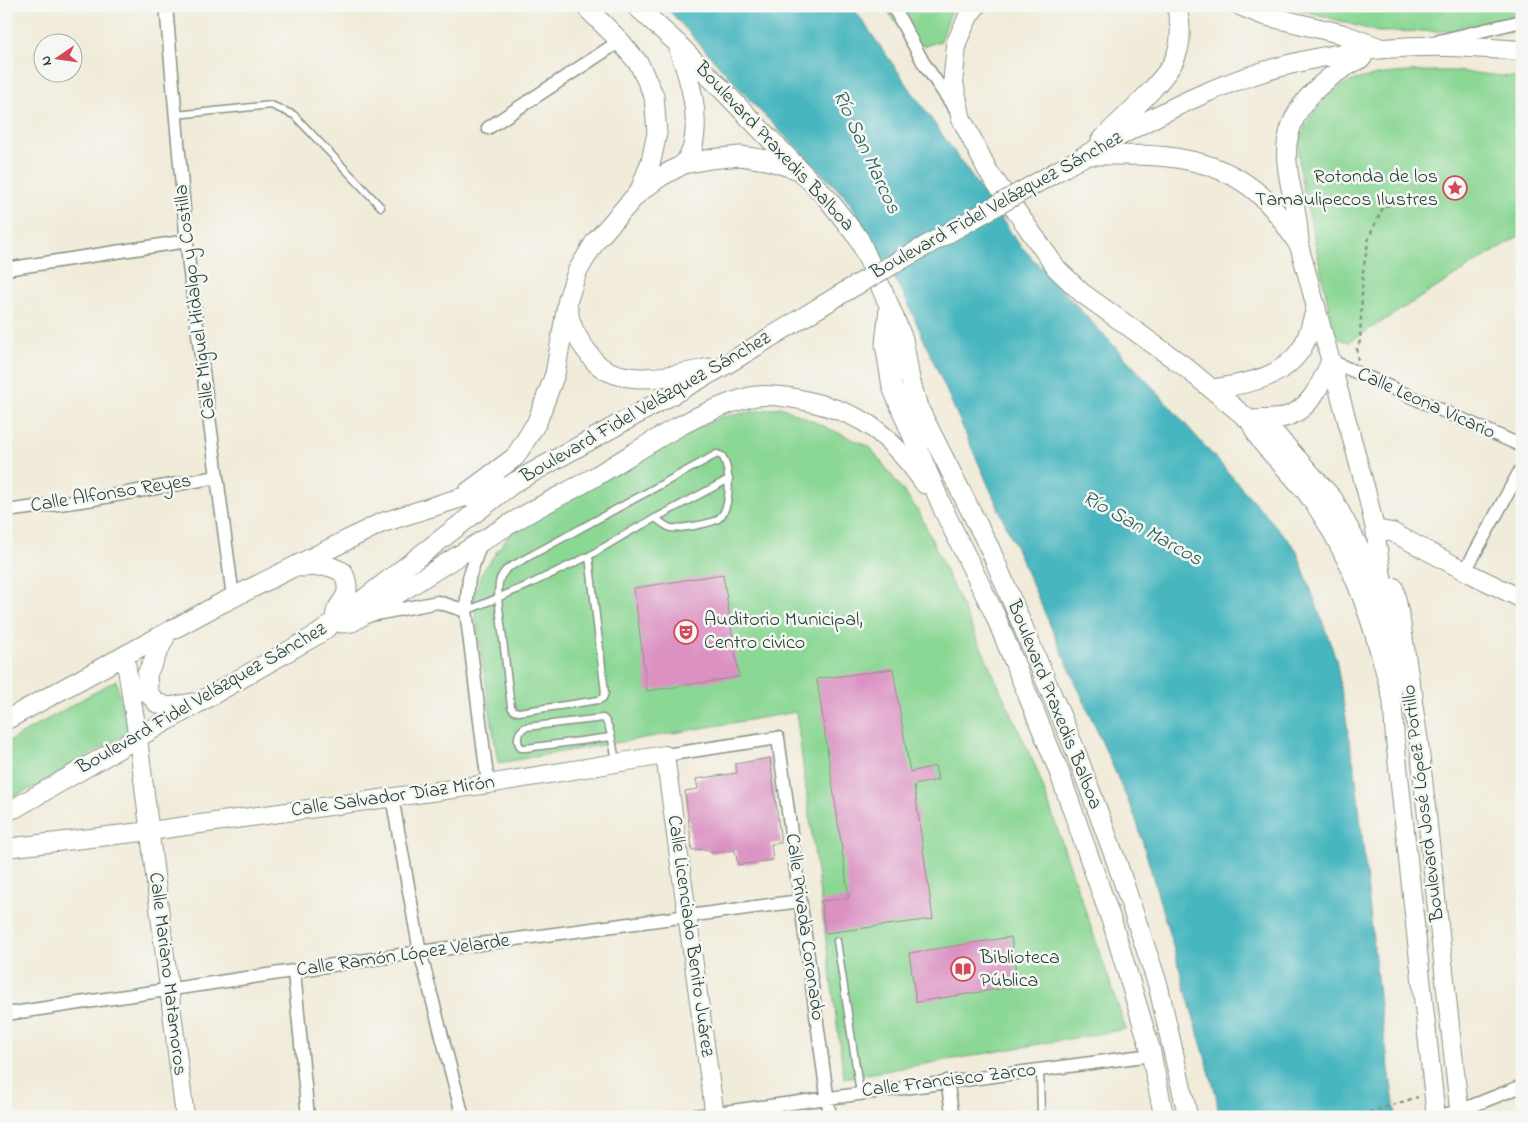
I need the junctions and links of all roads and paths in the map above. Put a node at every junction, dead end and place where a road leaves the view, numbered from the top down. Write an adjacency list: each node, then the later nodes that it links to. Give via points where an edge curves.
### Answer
1 (166, 6): 14 (street, Calle Miguel Hidalgo y Costilla)
2 (585, 6): 9 (main road)
3 (636, 6): 10 (main road, Boulevard Praxedis Balboa)
4 (893, 6): 15 (street, via 923,62)
5 (976, 6): 15 (main road, via 957,41 953,80)
6 (1176, 6): 17 (main road, via 1180,31 1177,55 1170,67)
7 (1241, 6): 12 (main road)
8 (1522, 21): 11 (street)
9 (620, 41): 16 (street); 20 (main road, via 639,64 654,96 657,133)
10 (678, 44): 18 (main road, via 694,105 692,150); 19 (main road, Boulevard Praxedis Balboa)
11 (1423, 46): 12 (main road, Boulevard Fidel Velázquez Sánchez); 13 (main road, Boulevard Fidel Velázquez Sánchez)
12 (1381, 48): 17 (main road, Boulevard Fidel Velázquez Sánchez, via 1259,73 1165,112); 24 (main road, via 1331,75 1307,99 1295,117 1286,161)
13 (1522, 51)
14 (176, 115): 22 (lane, via 270,105 294,115); 23 (street, Calle Miguel Hidalgo y Costilla)
15 (961, 118): 32 (main road, via 988,171 1057,269 1082,294)
16 (488, 128)
17 (1086, 155): 24 (main road, via 1153,155 1198,161 1229,174 1259,193 1281,217); 30 (main road, Boulevard Fidel Velázquez Sánchez, bridge, via 846,291)
18 (684, 164): 19 (main road, via 740,156); 20 (main road)
19 (800, 170): 27 (main road, Boulevard Praxedis Balboa, via 859,239)
20 (638, 193): 26 (main road, via 595,242 576,272)
21 (1411, 199): 31 (path, via 1383,207 1369,237 1357,349)
22 (381, 208)
23 (187, 241): 25 (street); 36 (street, Calle Miguel Hidalgo y Costilla)
24 (1299, 245): 28 (street, Boulevard José López Portillo)
25 (6, 269)
26 (568, 300): 30 (main road, via 569,319 580,342 596,363 612,372 639,378 667,377); 39 (main road, via 555,374 537,422 515,457)
27 (890, 305): 41 (main road, Boulevard Praxedis Balboa, via 886,344 892,387); 71 (main road, Boulevard Praxedis Balboa, via 903,339 918,407 990,549 1074,747)
28 (1316, 308): 29 (street, Boulevard José López Portillo); 32 (main road, via 1302,347 1283,367 1267,378)
29 (1331, 361): 31 (street, Calle Leona Vicario); 33 (main road, via 1318,391 1294,413 1282,418); 43 (street, Boulevard José López Portillo)
30 (727, 364): 38 (main road, Boulevard Fidel Velázquez Sánchez)
31 (1359, 374): 34 (street, Calle Leona Vicario)
32 (1214, 389): 33 (main road)
33 (1249, 420): 54 (main road, via 1277,436 1333,499 1361,551); 59 (main road, via 1264,446 1289,470 1314,502 1354,572 1377,639)
34 (1522, 446)
35 (1520, 471): 47 (street)
36 (217, 477): 40 (street, Calle Alfonso Reyes); 48 (street, Calle Miguel Hidalgo y Costilla)
37 (729, 479): 42 (lane); 42 (lane, via 727,503 718,519 684,528 670,528); 49 (lane, via 726,461 717,454 508,568 501,574)
38 (511, 485): 39 (main road, Boulevard Fidel Velázquez Sánchez); 53 (main road, Boulevard Fidel Velázquez Sánchez)
39 (460, 498): 46 (main road, Boulevard Fidel Velázquez Sánchez, via 381,523)
40 (6, 511)
41 (944, 511): 44 (main road, via 895,446 862,420 807,401 755,396 701,415 670,431); 73 (main road, Boulevard Praxedis Balboa, via 995,615 1058,769)
42 (655, 518): 45 (lane)
43 (1378, 529): 47 (street, via 1392,532); 54 (street, Boulevard José López Portillo); 57 (street, Boulevard José López Portillo, via 1402,621)
44 (481, 542): 51 (street, via 469,578); 52 (main road)
45 (589, 556): 49 (lane); 49 (lane, via 605,693 599,700 514,711)
46 (295, 566): 48 (main road, Boulevard Fidel Velázquez Sánchez); 53 (main road, via 329,566 343,572 347,596 335,613)
47 (1465, 571): 50 (street)
48 (232, 598): 55 (main road, Boulevard Fidel Velázquez Sánchez)
49 (498, 598): 51 (lane)
50 (1522, 599)
51 (466, 611): 52 (street, via 438,602); 67 (street)
52 (362, 617): 53 (main road, via 352,622)
53 (335, 620): 58 (main road, Boulevard Fidel Velázquez Sánchez, via 320,633)
54 (1388, 625): 57 (main road); 59 (street, Boulevard José López Portillo)
55 (168, 633): 56 (main road, Boulevard Fidel Velázquez Sánchez); 58 (main road, via 147,674 148,693 157,703 169,707)
56 (125, 656): 61 (main road, Boulevard Fidel Velázquez Sánchez); 63 (street, Calle Mariano Matamoros)
57 (1413, 695): 60 (street, Boulevard José López Portillo)
58 (205, 700): 63 (main road, Boulevard Fidel Velázquez Sánchez)
59 (1392, 706): 60 (street); 100 (street, Boulevard José López Portillo)
60 (1416, 718): 88 (street, Boulevard José López Portillo)
61 (6, 720)
62 (611, 737): 62 (lane, via 526,748 518,745 518,734 526,727 603,718); 66 (lane)
63 (138, 738): 69 (main road, Boulevard Fidel Velázquez Sánchez); 70 (street, Calle Mariano Matamoros)
64 (778, 738): 65 (street, Calle Salvador Díaz Mirón); 74 (street, Calle Privada Coronado)
65 (665, 755): 66 (street, Calle Salvador Díaz Mirón); 75 (street, Calle Licenciado Benito Juárez)
66 (616, 762): 67 (street, Calle Salvador Díaz Mirón)
67 (488, 784): 68 (street, Calle Salvador Díaz Mirón)
68 (392, 797): 70 (street, Calle Salvador Díaz Mirón); 77 (street)
69 (6, 811)
70 (150, 831): 72 (street, Calle Salvador Díaz Mirón); 79 (street, Calle Mariano Matamoros)
71 (1111, 847): 73 (main road); 98 (main road, Boulevard Praxedis Balboa, via 1158,985)
72 (6, 848)
73 (1088, 856): 81 (main road, Boulevard Praxedis Balboa, via 1113,925)
74 (800, 900): 75 (street, Calle Ramón López Velarde); 86 (street, Calle Privada Coronado)
75 (688, 917): 77 (street, Calle Ramón López Velarde); 89 (street, Calle Licenciado Benito Juárez)
76 (838, 941): 85 (lane)
77 (420, 952): 78 (street, Calle Ramón López Velarde); 92 (street)
78 (294, 972): 79 (street, Calle Ramón López Velarde); 91 (street)
79 (169, 989): 80 (street, Calle Ramón López Velarde); 90 (street, Calle Mariano Matamoros)
80 (6, 1014)
81 (1151, 1055): 82 (street, Calle Francisco Zarco); 97 (main road, Boulevard Praxedis Balboa)
82 (1040, 1069): 83 (street, Calle Francisco Zarco); 96 (lane)
83 (947, 1081): 85 (street, Calle Francisco Zarco); 95 (street)
84 (1522, 1086): 88 (street)
85 (860, 1093): 86 (street, Calle Francisco Zarco)
86 (827, 1097): 89 (street, Calle Francisco Zarco); 94 (street, Calle Privada Coronado)
87 (1419, 1097): 99 (path)
88 (1459, 1114): 100 (street)
89 (715, 1115): 93 (street, Calle Francisco Zarco)
90 (184, 1117)
91 (308, 1117)
92 (463, 1117)
93 (687, 1117)
94 (830, 1117)
95 (953, 1117)
96 (1041, 1117)
97 (1164, 1117)
98 (1188, 1117)
99 (1354, 1117)
100 (1436, 1117)

